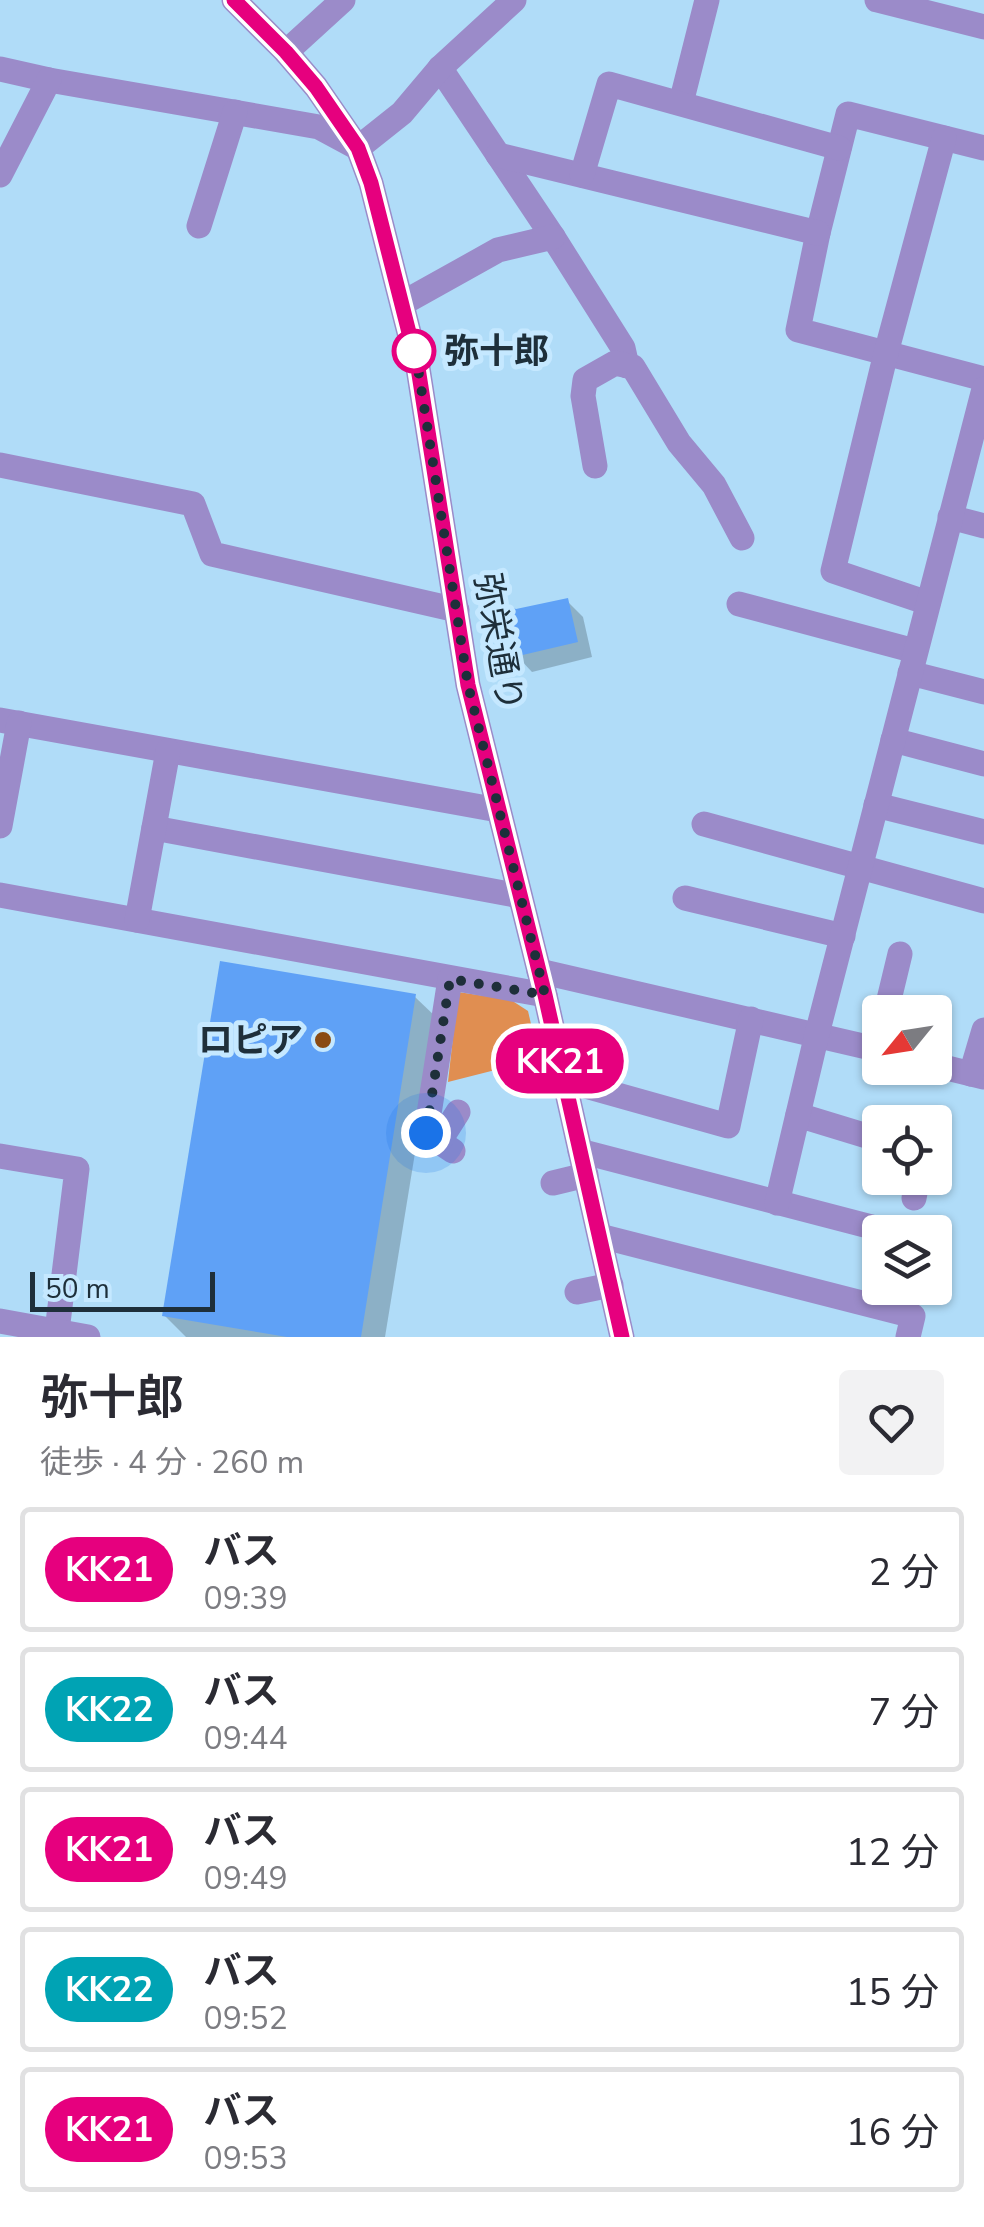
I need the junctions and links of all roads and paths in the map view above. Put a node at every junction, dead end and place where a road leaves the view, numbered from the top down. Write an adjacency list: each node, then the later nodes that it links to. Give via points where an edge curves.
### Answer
1 (343, 0): 7 (street)
2 (514, 0): 8 (street)
3 (707, 0): 11 (street)
4 (876, 0): 6 (street)
5 (247, 4): 7 (street, 弥栄通り)
6 (984, 27)
7 (286, 52): 14 (street, 弥栄通り)
8 (440, 68): 14 (street, via 402,114); 17 (street)
9 (0, 69): 10 (street)
10 (49, 80): 12 (street); 18 (street)
11 (681, 103): 15 (street); 19 (street, via 609,84)
12 (235, 112): 14 (street, via 319,127); 20 (street)
13 (944, 138): 15 (street, via 848,114); 16 (street); 24 (street)
14 (358, 148): 23 (street, 弥栄通り)
15 (839, 148): 21 (street)
16 (984, 148)
17 (498, 155): 19 (street); 22 (street)
18 (0, 175)
19 (582, 175): 21 (street)
20 (199, 226)
21 (818, 233): 24 (street, via 798,330)
22 (553, 237): 23 (street, via 498,250); 25 (street, via 623,348)
23 (403, 303): 36 (street, 弥栄通り)
24 (886, 353): 26 (street); 34 (street, via 833,572)
25 (627, 366): 29 (street, via 614,363 585,380); 33 (street, via 714,485)
26 (984, 379)
27 (984, 388): 30 (street)
28 (0, 465): 36 (street, via 193,504 212,554)
29 (595, 466)
30 (972, 478): 31 (street)
31 (950, 517): 32 (street); 34 (street)
32 (984, 526)
33 (742, 538)
34 (928, 602): 37 (street)
35 (739, 604): 37 (street)
36 (457, 610): 44 (street, 弥栄通り)
37 (913, 662): 38 (street); 40 (street)
38 (984, 692)
39 (10, 722): 41 (street); 45 (street)
40 (893, 740): 42 (street); 43 (street)
41 (168, 751): 44 (street); 47 (street)
42 (984, 764)
43 (876, 805): 48 (street); 49 (street)
44 (498, 810): 51 (street, 弥栄通り)
45 (1, 813)
46 (704, 824): 49 (street)
47 (154, 828): 51 (street); 54 (street)
48 (984, 832)
49 (860, 868): 53 (street); 55 (street)
50 (0, 894): 54 (street)
51 (520, 896): 58 (street, 弥栄通り)
52 (685, 898): 55 (street)
53 (984, 901)
54 (137, 920): 57 (street)
55 (843, 936): 62 (street)
56 (900, 954): 59 (street)
57 (450, 979): 58 (street); 67 (street, via 426,1133 446,1146)
58 (542, 983): 60 (street); 66 (street, 弥栄通り)
59 (890, 995)
60 (752, 1020): 62 (street); 66 (street, via 728,1126)
61 (984, 1030): 65 (street)
62 (817, 1034): 63 (street); 68 (street)
63 (862, 1043)
64 (952, 1068): 65 (street)
65 (978, 1075)
66 (564, 1080): 71 (street, 弥栄通り)
67 (458, 1112)
68 (798, 1115): 69 (street); 73 (street)
69 (862, 1135)
70 (0, 1156): 79 (street, via 77,1169)
71 (583, 1163): 72 (street); 73 (street); 75 (street, 弥栄通り)
72 (553, 1183)
73 (777, 1202): 74 (street)
74 (862, 1225)
75 (600, 1236): 76 (street, 弥栄通り); 82 (street, via 913,1316)
76 (611, 1285): 77 (street); 81 (street, 弥栄通り)
77 (576, 1292)
78 (5, 1327): 79 (street)
79 (57, 1331): 80 (street)
80 (88, 1337)
81 (622, 1337)
82 (908, 1337)

